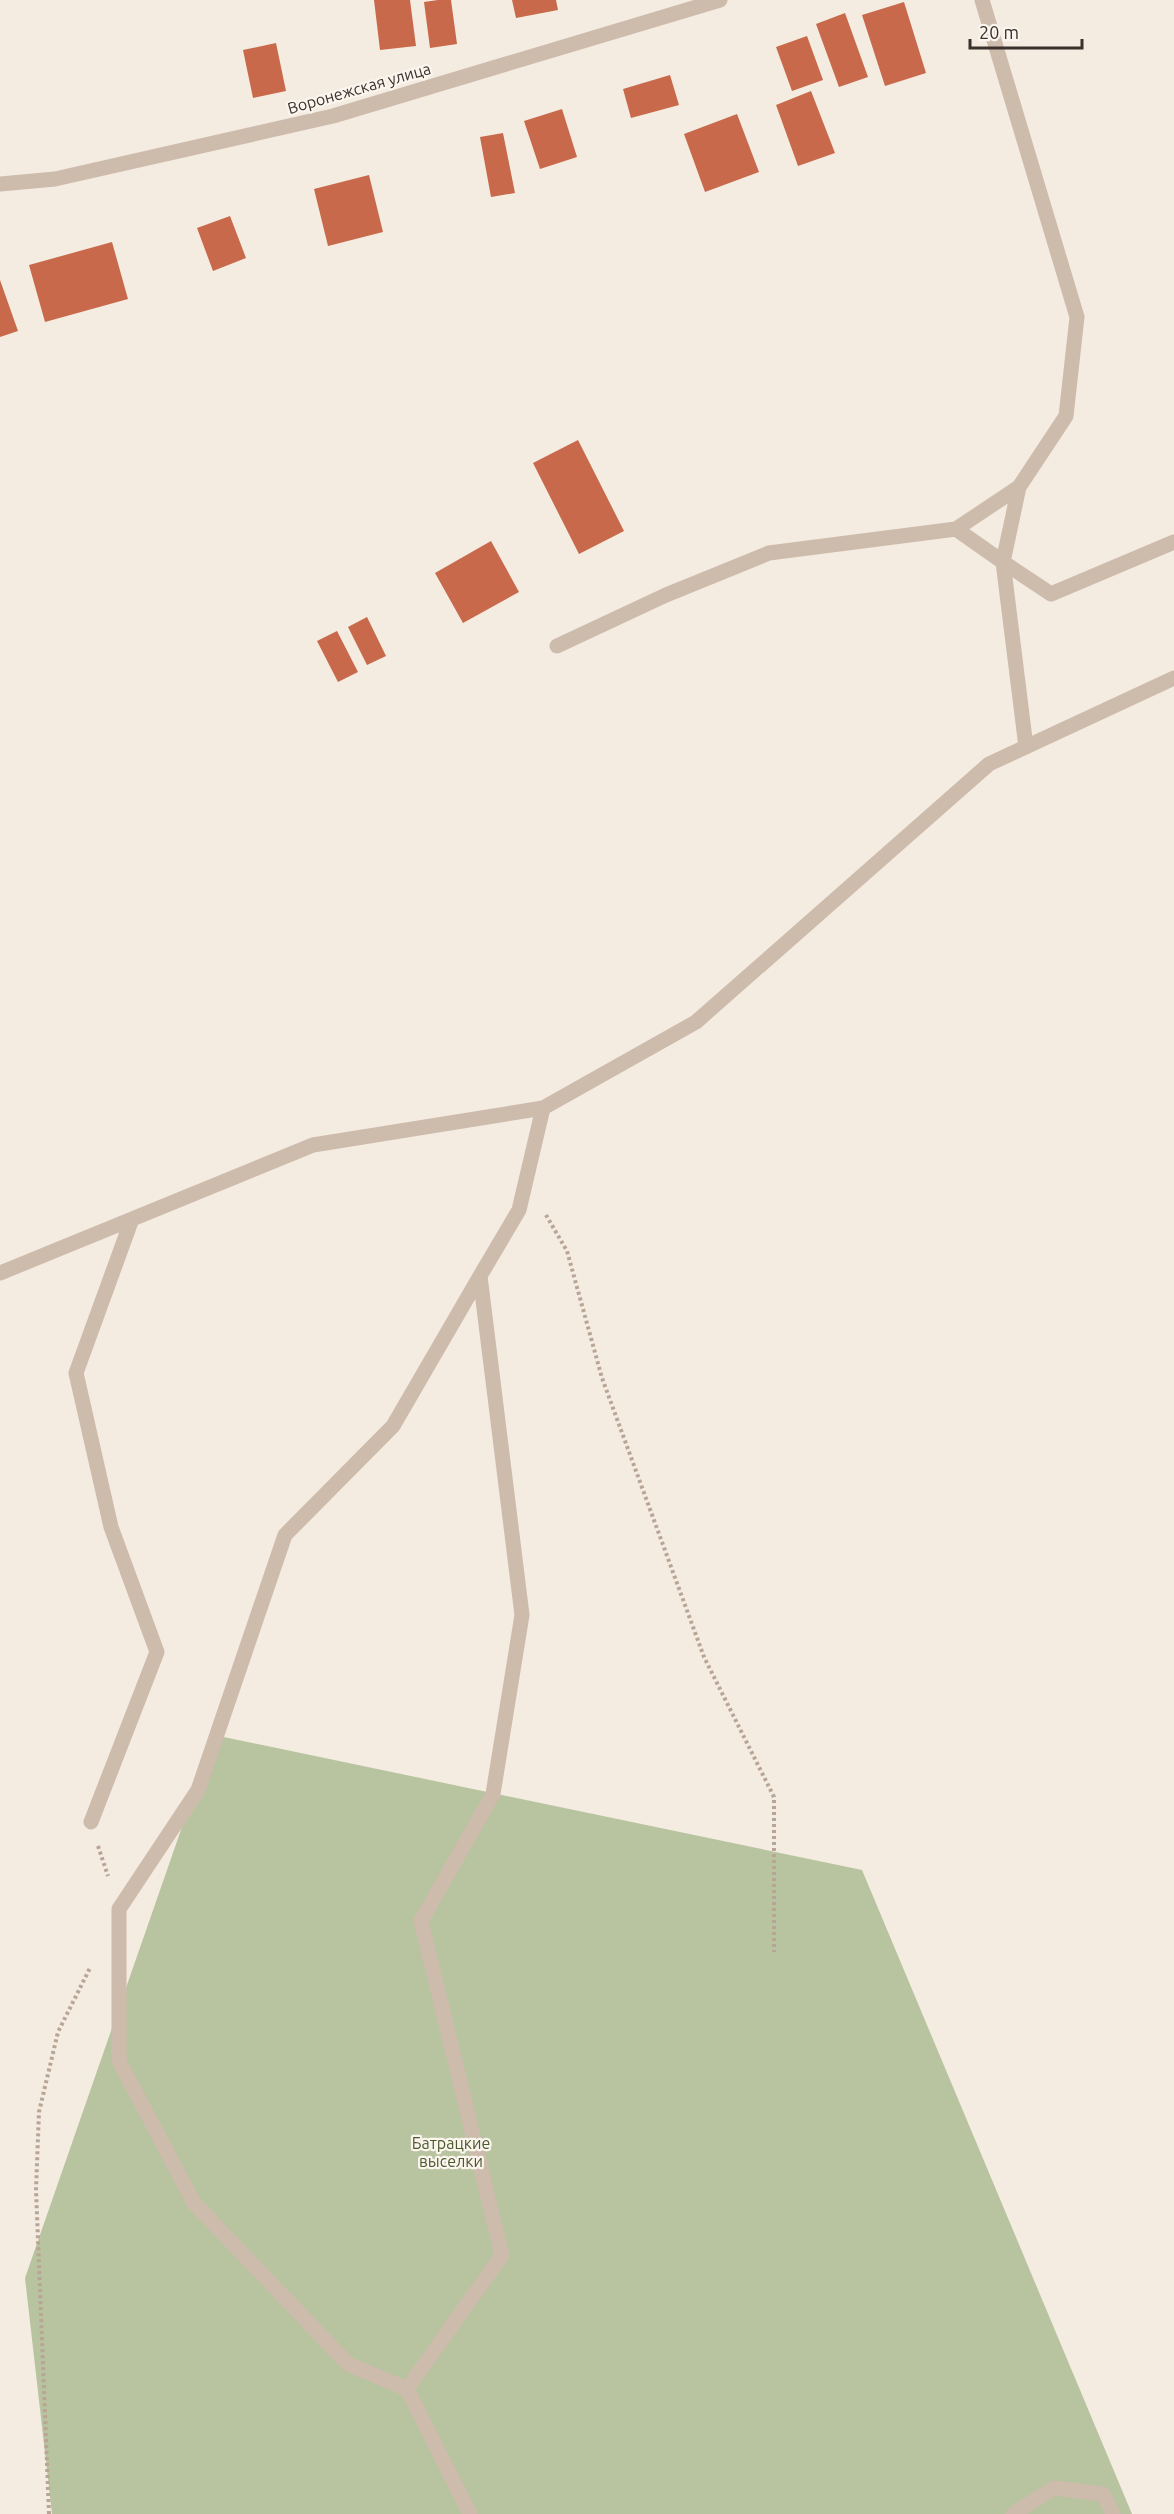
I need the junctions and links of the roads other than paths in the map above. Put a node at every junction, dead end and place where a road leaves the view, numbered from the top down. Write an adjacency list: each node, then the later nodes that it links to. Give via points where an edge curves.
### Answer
1 (720, 0): 3 (street, Воронежская улица, via 333,116 54,179)
2 (982, 0): 4 (street, via 1077,317 1066,416)
3 (0, 183)
4 (1019, 487): 5 (street); 7 (street)
5 (956, 529): 7 (street); 8 (street, via 769,553 666,594)
6 (1174, 542): 7 (street, via 1051,594)
7 (1003, 562): 10 (street)
8 (557, 646)
9 (1174, 678): 10 (street)
10 (1026, 747): 11 (street, via 989,764 696,1022)
11 (543, 1108): 12 (street, via 313,1145); 14 (street, via 519,1210)
12 (132, 1219): 13 (street); 15 (street, via 76,1372 111,1527 157,1652)
13 (0, 1273)
14 (480, 1276): 16 (street, via 522,1615 493,1794 421,1922 502,2255); 16 (street, via 393,1426 285,1535 198,1790 119,1909 119,2061 194,2202 348,2364)
15 (91, 1822)
16 (407, 2389): 17 (street)
17 (470, 2514)
18 (1013, 2514): 19 (street, via 1054,2488 1103,2494)
19 (1113, 2514)

